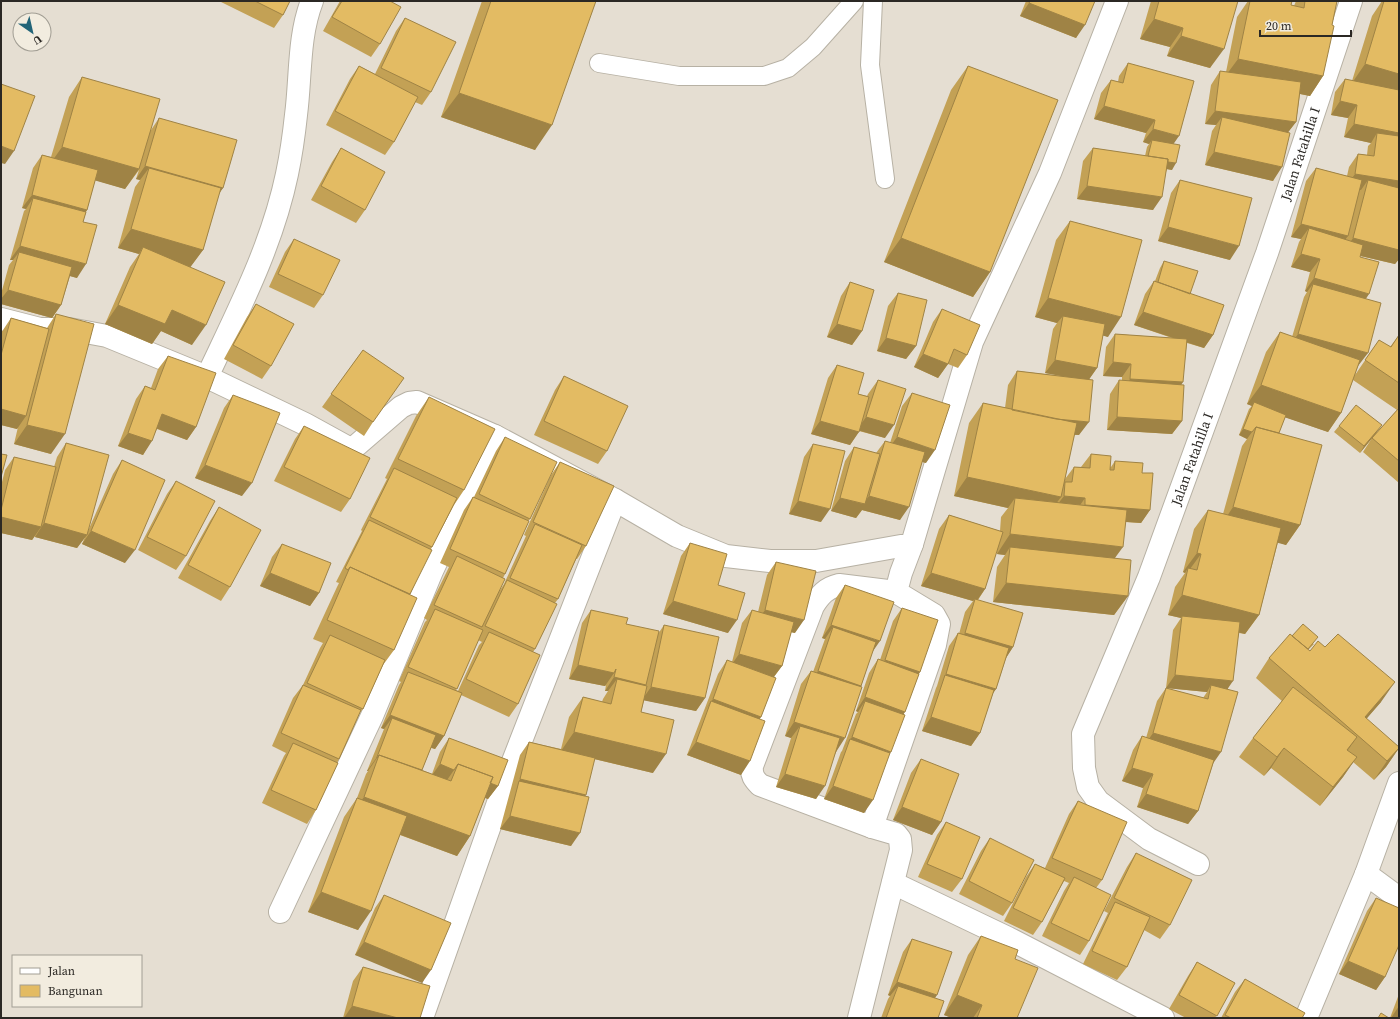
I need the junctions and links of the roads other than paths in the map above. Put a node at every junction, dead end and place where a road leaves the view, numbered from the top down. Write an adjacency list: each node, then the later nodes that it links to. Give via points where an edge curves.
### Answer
1 (312, 1): 9 (street, via 301,53 296,114 287,174 276,218 258,266)
2 (854, 1): 6 (lane, via 813,48 788,68 764,76 679,76)
3 (873, 1): 7 (lane, via 870,65)
4 (1117, 1): 12 (street, via 1050,174 972,342)
5 (1351, 1): 16 (street, Jalan Fatahilla I, via 1267,253 1149,577 1083,734 1084,768 1088,786 1098,801 1149,839)
6 (599, 63)
7 (885, 179)
8 (1, 319): 9 (street, via 40,328 70,329 107,336)
9 (207, 377): 10 (street, via 352,448 401,407 417,402)
10 (495, 436): 11 (street); 20 (street, via 432,571 372,716)
11 (615, 500): 12 (street, via 677,536 726,556 770,561 816,562); 21 (street, via 510,769)
12 (912, 544): 13 (street)
13 (896, 592): 15 (street, via 934,615 939,624 935,645); 15 (street, via 839,585 830,587 822,594 813,606 751,773 760,785)
14 (1399, 783): 17 (street)
15 (872, 827): 18 (street, via 896,834 900,839 902,850)
16 (1198, 864)
17 (1366, 874): 19 (street); 24 (street)
18 (893, 883): 22 (street); 23 (street, via 1008,938)
19 (1399, 898)
20 (280, 912)
21 (422, 1018)
22 (859, 1018)
23 (1163, 1018)
24 (1306, 1018)

